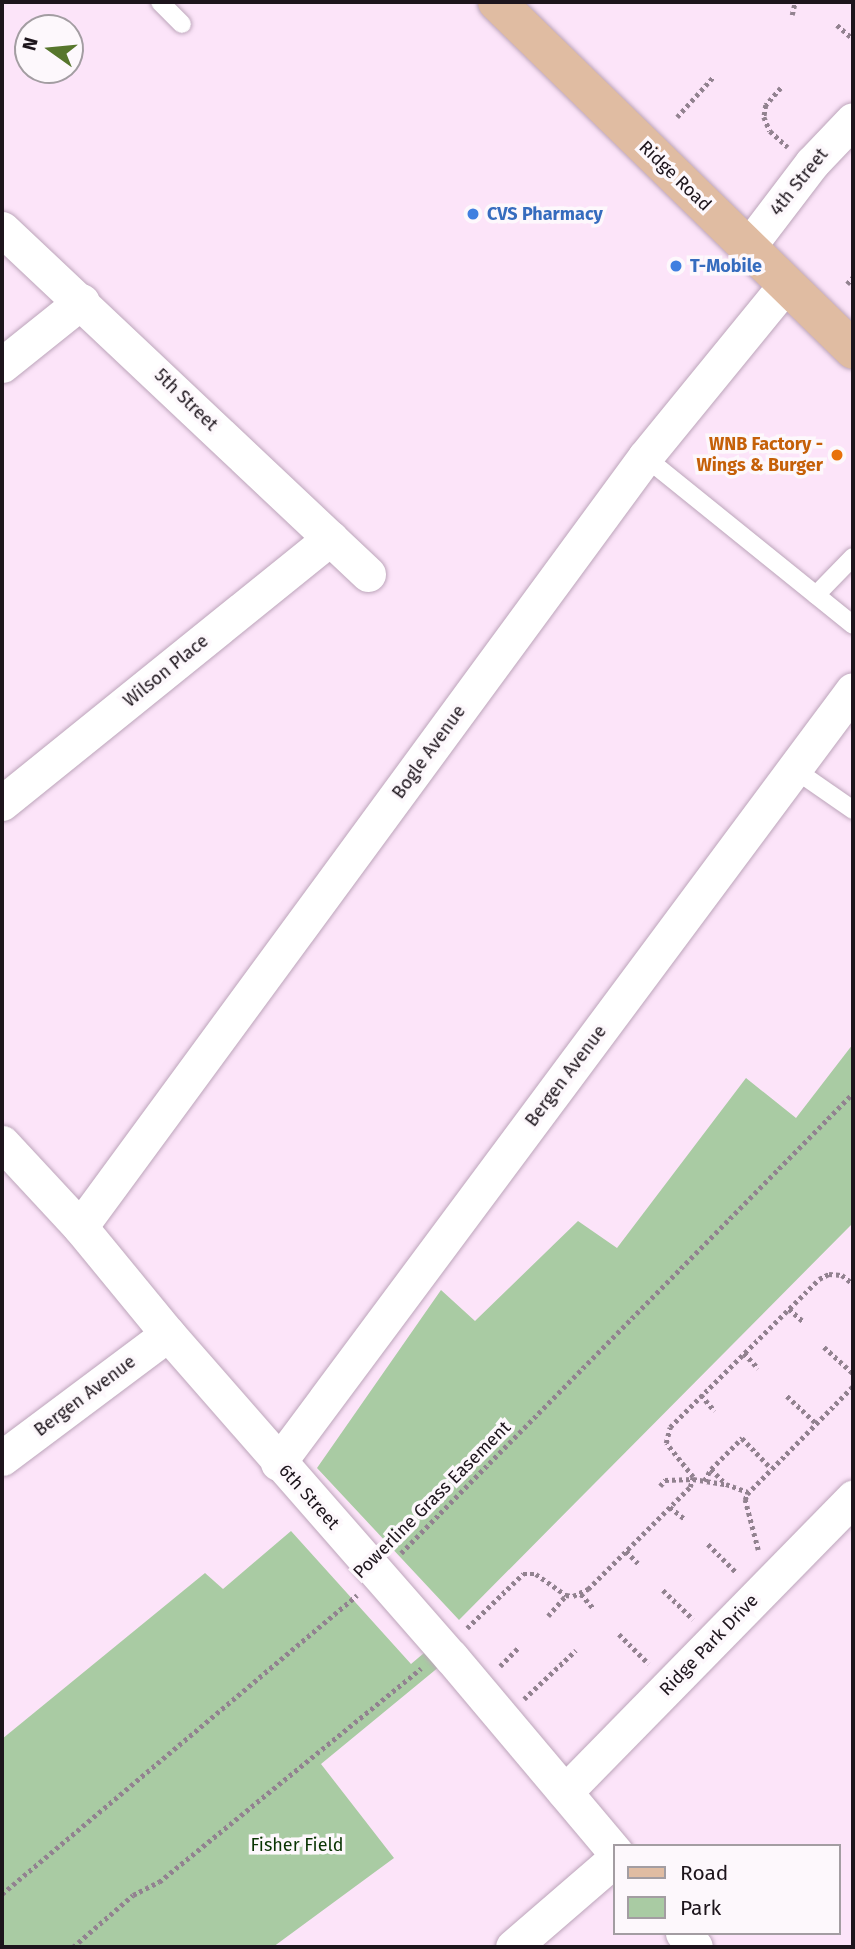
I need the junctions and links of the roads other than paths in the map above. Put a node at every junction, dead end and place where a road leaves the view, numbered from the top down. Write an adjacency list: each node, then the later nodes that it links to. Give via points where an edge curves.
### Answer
1 (160, 2): 3 (lane)
2 (497, 2): 6 (main road, Ridge Road)
3 (182, 24)
4 (853, 120): 6 (street, 4th Street, via 812,163)
5 (2, 229): 8 (street, 5th Street)
6 (748, 247): 7 (main road, Ridge Road)
7 (786, 284): 9 (main road, Ridge Road); 11 (street, Bogle Avenue)
8 (82, 301): 10 (street); 12 (street, 5th Street)
9 (853, 350)
10 (2, 365)
11 (645, 457): 15 (lane); 22 (street, Bogle Avenue)
12 (331, 538): 14 (street, 5th Street); 19 (street, Wilson Place)
13 (853, 557): 15 (lane)
14 (368, 574)
15 (816, 594): 16 (lane)
16 (853, 625)
17 (853, 691): 18 (street, Bergen Avenue)
18 (794, 769): 20 (lane); 25 (street, Bergen Avenue)
19 (2, 803)
20 (853, 810)
21 (2, 1143): 22 (street, 6th Street)
22 (80, 1227): 23 (street, 6th Street)
23 (167, 1334): 24 (street, Bergen Avenue); 25 (street, 6th Street)
24 (2, 1458)
25 (278, 1463): 27 (street, 6th Street)
26 (848, 1513): 27 (street, Ridge Park Drive)
27 (565, 1792): 28 (street, 6th Street)
28 (614, 1851)
29 (614, 1860): 30 (street)
30 (513, 1947)

